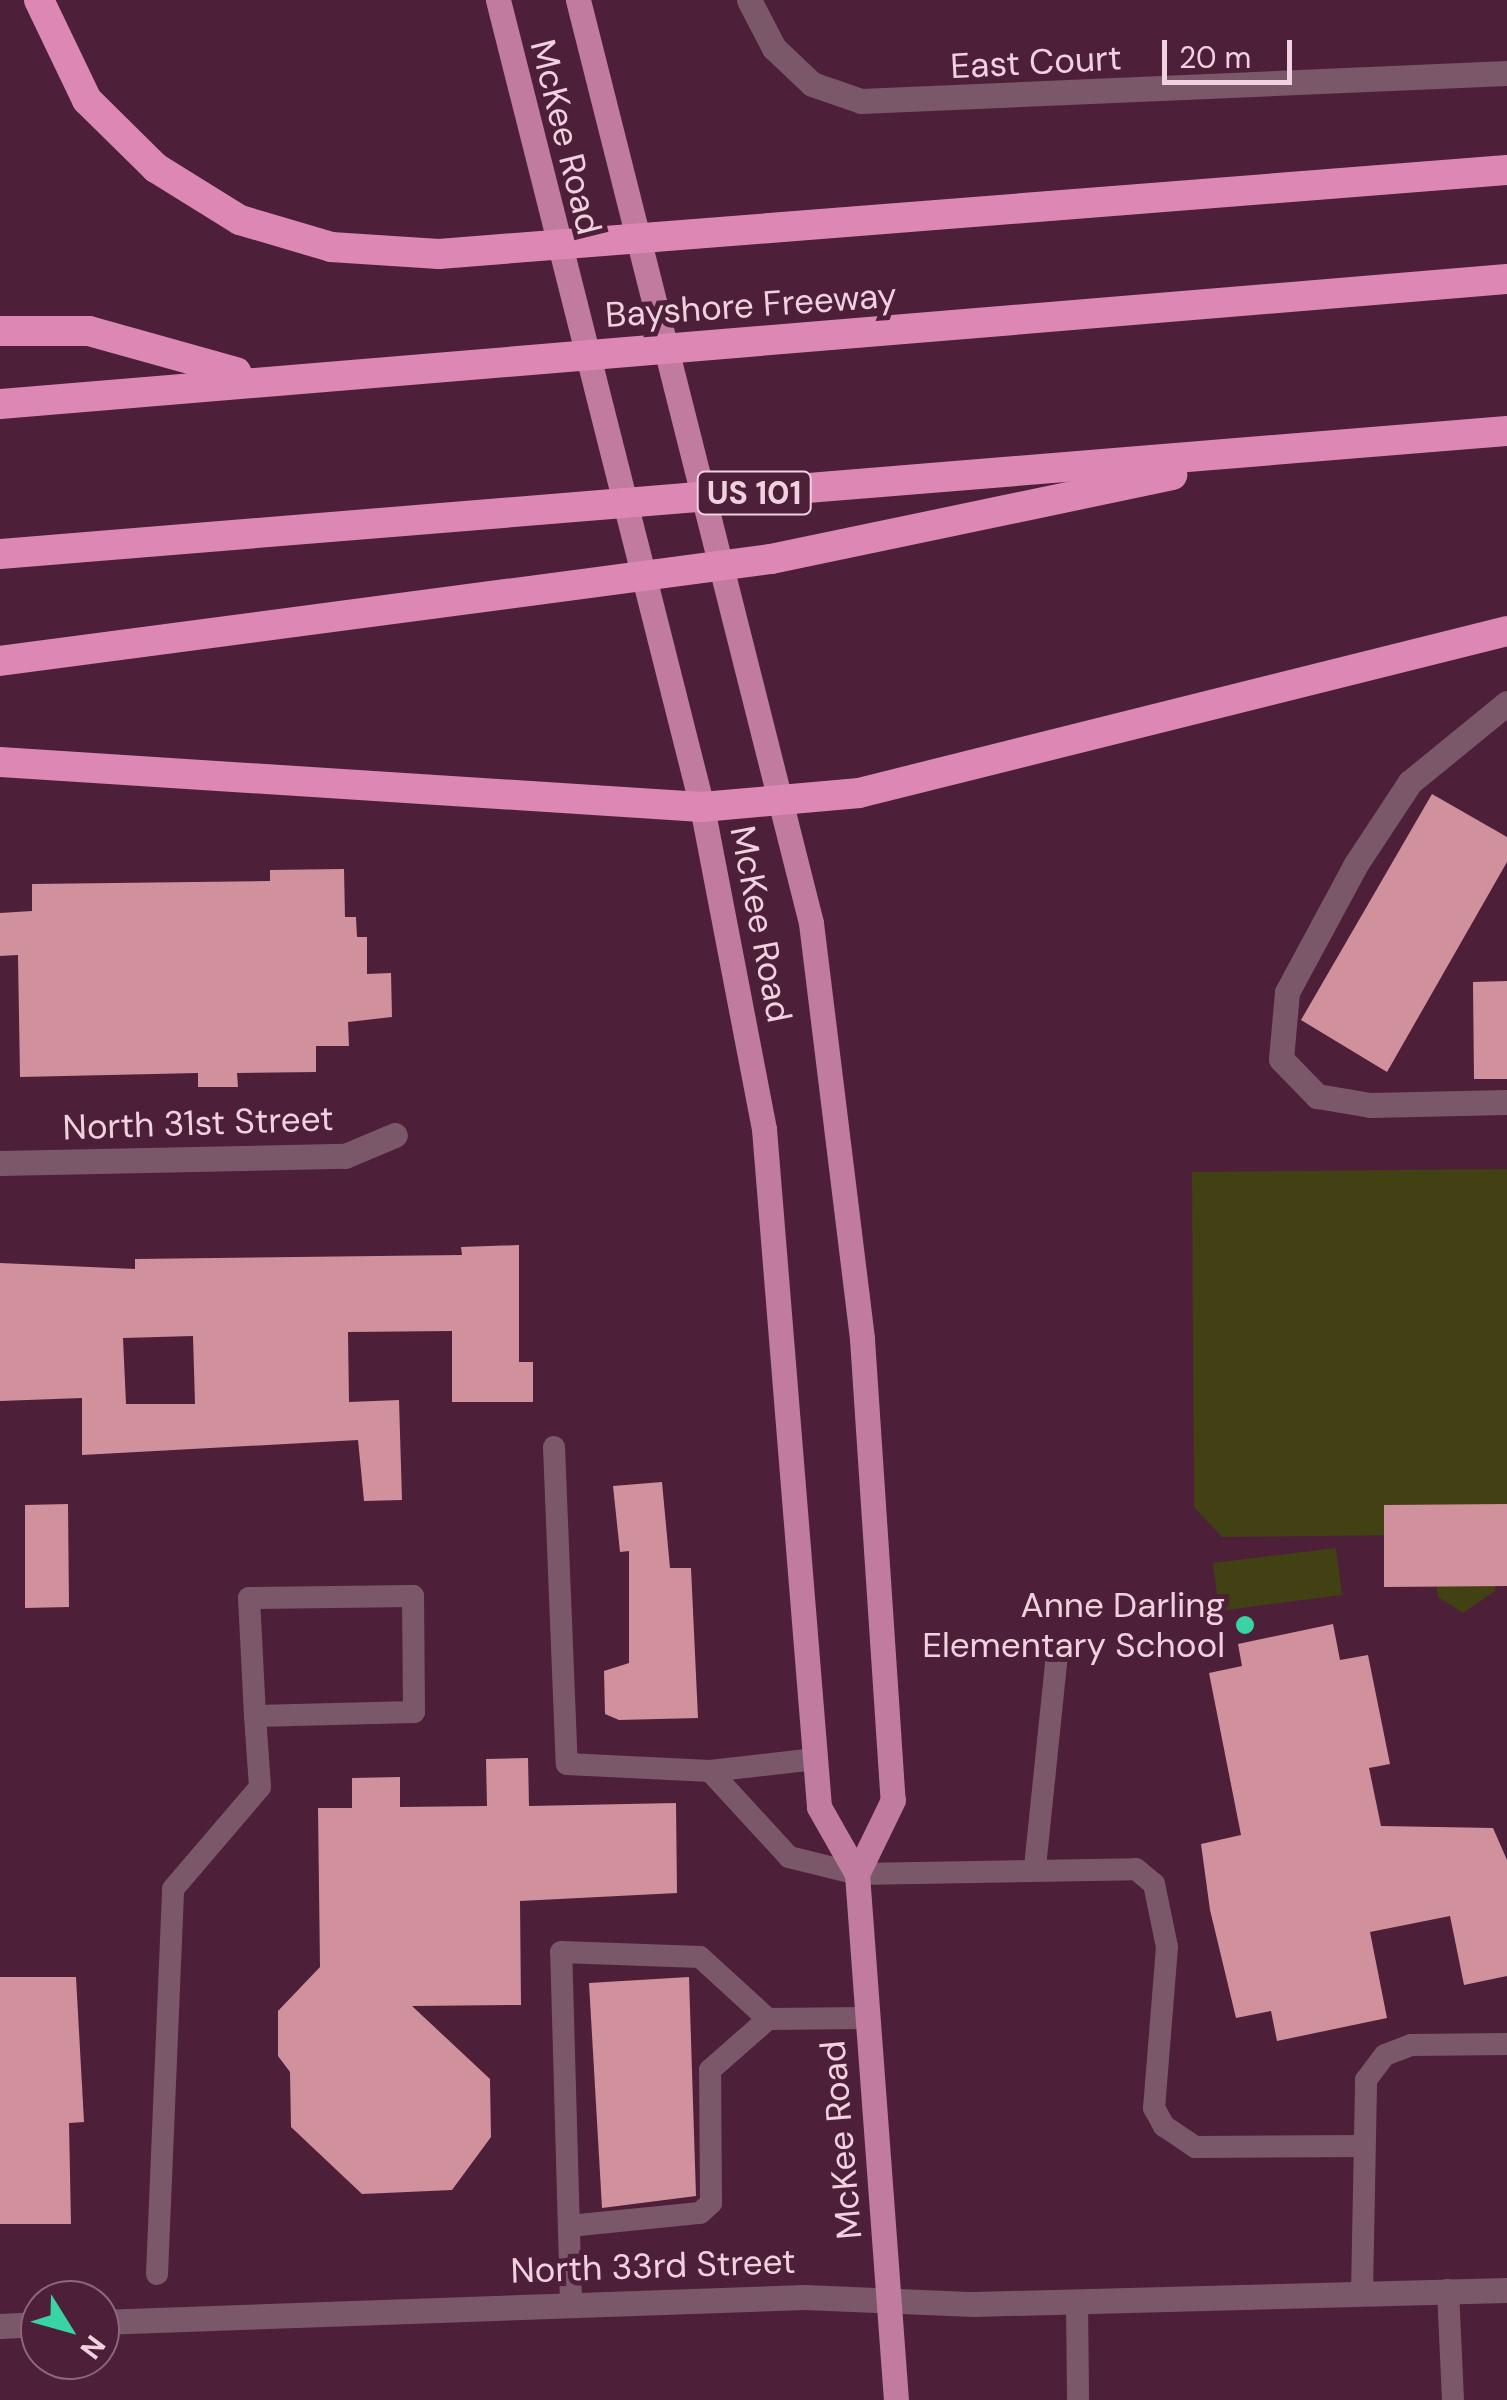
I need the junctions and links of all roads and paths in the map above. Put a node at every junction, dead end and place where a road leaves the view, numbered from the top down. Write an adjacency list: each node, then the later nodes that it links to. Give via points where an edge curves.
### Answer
1 (39, 0): 6 (highway, via 87,100 156,168 240,220 331,246 438,254)
2 (498, 0): 19 (main road, McKee Road)
3 (578, 0): 18 (main road, McKee Road)
4 (749, 0): 5 (street, East Court, via 774,48 812,84 904,104)
5 (1507, 73)
6 (1507, 170)
7 (1507, 279): 9 (highway, Bayshore Freeway, via 730,347)
8 (0, 330): 9 (highway, via 88,332)
9 (253, 376): 10 (highway, Bayshore Freeway)
10 (0, 404)
11 (1507, 431): 12 (highway, US 101)
12 (1299, 449): 13 (highway, US 101); 15 (highway, via 771,559)
13 (0, 554)
14 (1507, 630): 18 (highway, via 860,793)
15 (0, 661)
16 (1507, 703): 20 (street, via 1410,782 1356,864 1286,992 1281,1059 1318,1096 1370,1105)
17 (0, 762): 19 (highway)
18 (780, 799): 19 (highway); 29 (main road, McKee Road, via 811,923 862,1339 893,1800)
19 (702, 808): 26 (main road, McKee Road, via 764,1129)
20 (1507, 1102)
21 (396, 1134): 22 (street, North 31st Street, via 345,1156)
22 (0, 1163)
23 (554, 1447): 27 (lane, via 567,1764)
24 (1057, 1654): 28 (lane)
25 (255, 1716): 25 (lane, via 249,1598 413,1596 414,1712); 35 (lane, via 260,1787 172,1890)
26 (815, 1760): 27 (lane); 29 (main road, McKee Road, via 819,1808)
27 (710, 1771): 29 (lane, via 790,1857)
28 (1035, 1867): 29 (lane); 33 (lane, via 1109,1864 1154,1884 1167,1946 1154,2108 1176,2139 1195,2147)
29 (857, 1874): 30 (main road, McKee Road)
30 (866, 2018): 31 (lane); 39 (main road, McKee Road)
31 (768, 2020): 34 (lane, via 710,2070 711,2204 684,2219); 34 (lane, via 700,1957 561,1952)
32 (1507, 2044): 33 (lane, via 1411,2046 1385,2055 1366,2080)
33 (1364, 2146): 38 (lane)
34 (569, 2226): 41 (lane)
35 (157, 2274)
36 (1448, 2290): 37 (street, North 33rd Street); 38 (street, North 33rd Street); 45 (lane)
37 (1507, 2290)
38 (1362, 2293): 40 (street, North 33rd Street)
39 (890, 2298): 40 (street, North 33rd Street); 41 (street, North 33rd Street); 43 (main road, McKee Road)
40 (1077, 2301): 44 (lane)
41 (571, 2302): 42 (street, North 33rd Street)
42 (120, 2321)
43 (896, 2400)
44 (1078, 2400)
45 (1452, 2400)

